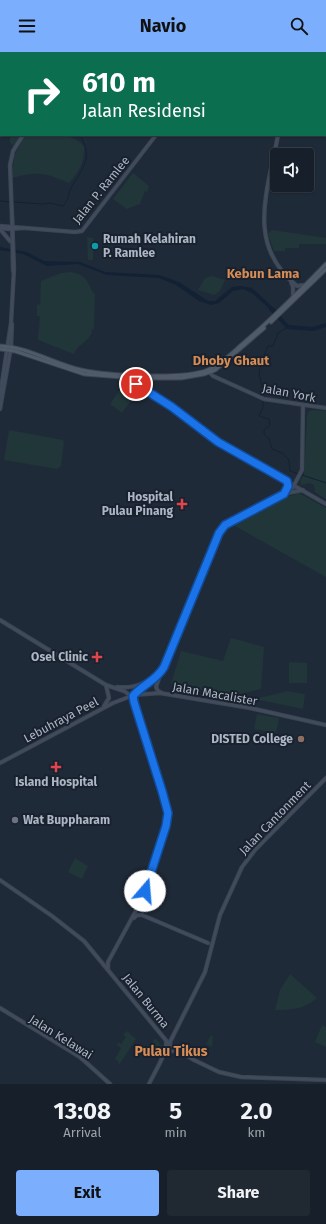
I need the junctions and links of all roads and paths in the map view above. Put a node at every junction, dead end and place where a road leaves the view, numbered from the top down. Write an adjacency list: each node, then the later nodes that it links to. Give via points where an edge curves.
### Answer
1 (22, 136): 5 (main road, via 10,161)
2 (155, 136): 5 (main road, Jalan P. Ramlee, via 84,230 77,232)
3 (278, 136): 11 (main road, via 264,228 266,243 272,257)
4 (0, 228): 5 (main road, Jalan P. Ramlee); 6 (main road)
5 (12, 228): 6 (main road); 7 (main road)
6 (11, 244): 7 (main road)
7 (12, 248): 8 (main road); 8 (main road)
8 (11, 260): 16 (main road, via 13,271)
9 (326, 264): 12 (main road)
10 (326, 269): 14 (main road)
11 (290, 280): 12 (main road, via 298,286); 13 (main road)
12 (308, 282): 13 (main road)
13 (293, 298): 14 (main road)
14 (280, 311): 17 (main road, via 221,363)
15 (0, 348): 16 (main road)
16 (10, 348): 17 (main road, via 87,371 154,376); 18 (main road, via 80,373); 19 (main road); 23 (main road)
17 (208, 371): 18 (main road, via 181,378); 21 (main road, Jalan York, via 213,376 260,398)
18 (129, 377): 24 (main road, via 218,442)
19 (1, 389): 20 (main road)
20 (0, 396)
21 (303, 405): 22 (main road, Jalan York); 25 (main road, via 300,474)
22 (326, 408)
23 (0, 409)
24 (287, 481): 25 (main road); 27 (main road, via 288,489)
25 (294, 485): 26 (main road); 27 (main road)
26 (304, 490): 27 (main road); 28 (main road)
27 (284, 494): 30 (main road, via 230,522 219,533)
28 (326, 504)
29 (0, 620): 31 (main road)
30 (164, 667): 32 (main road, via 150,680 140,684 127,688); 34 (main road, via 157,688 159,692); 35 (main road, via 155,680)
31 (106, 685): 32 (main road); 38 (main road, via 109,698)
32 (110, 687): 35 (main road)
33 (143, 694): 34 (main road, Jalan Macalister); 35 (main road, Jalan Macalister); 37 (main road)
34 (166, 694): 39 (main road, Jalan Macalister, via 250,708)
35 (132, 696): 36 (main road, Lebuhraya Peel); 37 (main road)
36 (122, 699): 37 (main road); 38 (main road, Lebuhraya Peel)
37 (134, 702): 43 (main road, via 168,813)
38 (102, 708): 40 (main road, Lebuhraya Peel)
39 (326, 725)
40 (0, 763)
41 (326, 778): 46 (main road, Jalan Cantonment, via 245,862 222,910)
42 (0, 880): 49 (main road, Jalan Burma, via 75,934 94,951)
43 (139, 905): 44 (main road, via 139,912); 45 (main road)
44 (142, 915): 45 (main road, via 136,916); 47 (main road)
45 (132, 922): 49 (main road, via 108,962)
46 (214, 938): 47 (main road); 48 (main road, Jalan Cantonment)
47 (208, 943): 48 (main road)
48 (212, 948): 52 (main road, Jalan Cantonment, via 202,977)
49 (108, 969): 51 (main road, Jalan Burma)
50 (0, 1008): 57 (main road, Jalan Kelawai, via 80,1057)
51 (166, 1040): 52 (main road, Jalan Burma); 55 (main road, Jalan Cantonment, via 167,1045)
52 (170, 1044): 53 (main road, Jalan Burma); 54 (main road, Jalan Cantonment)
53 (178, 1050): 54 (main road); 56 (main road, Jalan Burma, via 205,1066 233,1075)
54 (165, 1053): 55 (main road, Jalan Cantonment)
55 (162, 1056): 58 (main road, Jalan Cantonment)
56 (326, 1080)
57 (110, 1084)
58 (149, 1084)

